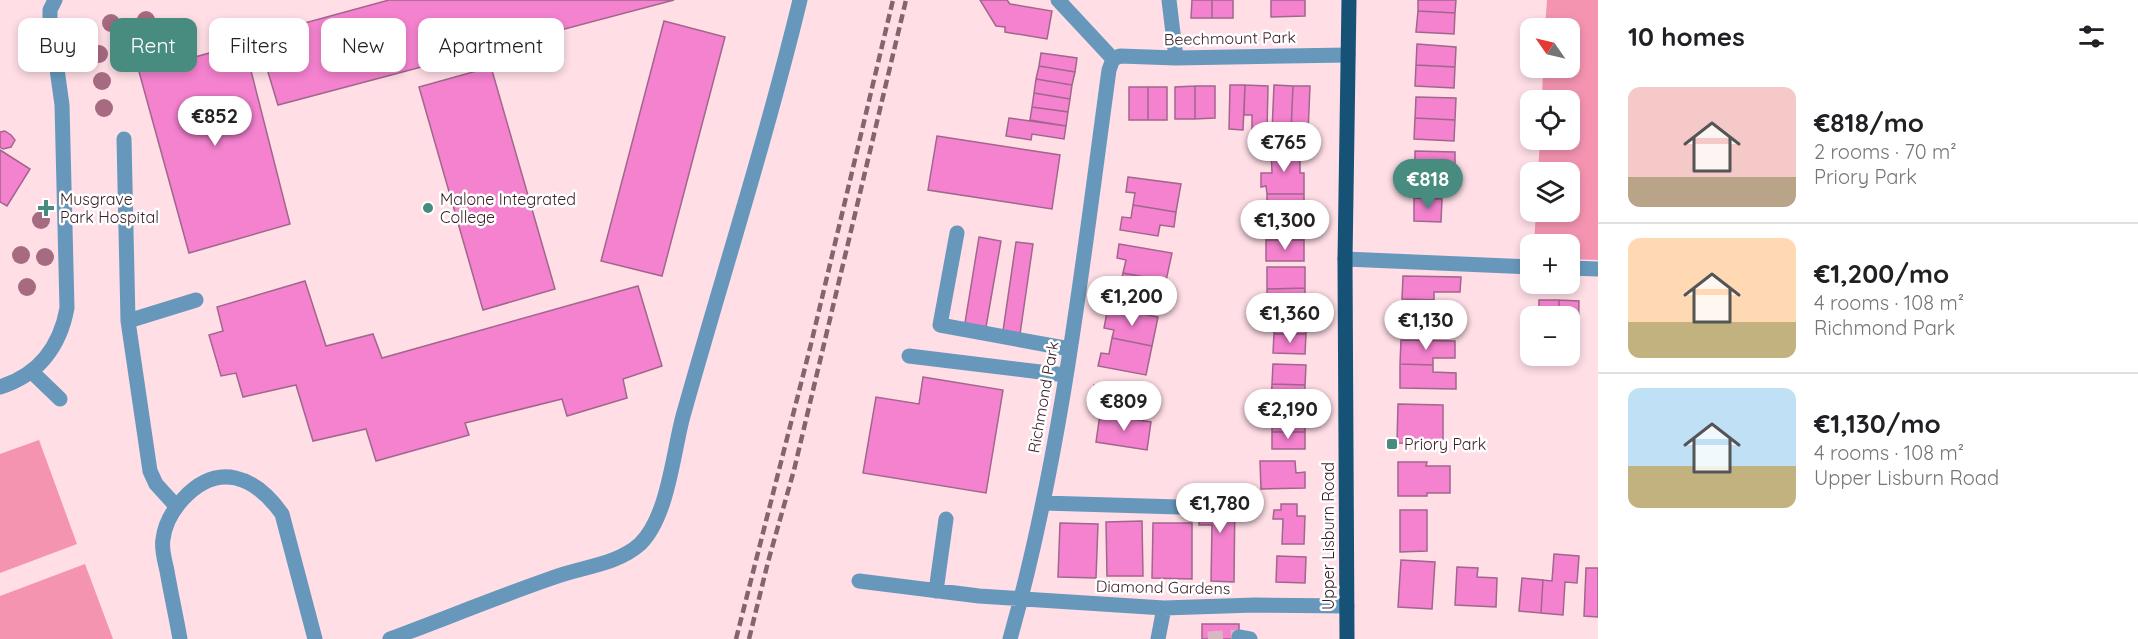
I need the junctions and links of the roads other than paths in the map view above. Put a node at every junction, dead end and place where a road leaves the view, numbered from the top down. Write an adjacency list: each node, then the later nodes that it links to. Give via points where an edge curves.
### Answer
1 (55, 0): 19 (street, via 50,19 62,105 67,308 59,338)
2 (800, 0): 34 (street, via 660,513 651,530 631,550 616,558 554,577)
3 (1058, 0): 8 (street)
4 (1169, 0): 7 (street)
5 (1349, 0): 6 (main road, Upper Lisburn Road)
6 (1348, 54): 7 (street, Beechmount Park); 11 (main road, Upper Lisburn Road)
7 (1176, 58): 8 (street, Beechmount Park)
8 (1113, 59): 17 (street, Richmond Park)
9 (124, 139): 16 (street)
10 (957, 233): 17 (street, via 940,325)
11 (1345, 259): 12 (street); 30 (main road, Upper Lisburn Road)
12 (1520, 267)
13 (1580, 268): 14 (street)
14 (1598, 269)
15 (196, 300): 16 (street)
16 (128, 321): 24 (street, via 150,471)
17 (1070, 349): 20 (street, Richmond Park)
18 (909, 356): 20 (street)
19 (32, 372): 21 (street); 22 (street)
20 (1065, 375): 23 (street, Richmond Park)
21 (0, 387)
22 (60, 399)
23 (1043, 503): 25 (street); 29 (street, Richmond Park)
24 (176, 506): 32 (street, via 165,524 162,543); 33 (street, via 199,483 223,477 256,486 270,496 282,514)
25 (1179, 507)
26 (946, 519): 28 (street)
27 (859, 581): 28 (street, Diamond Gardens)
28 (936, 591): 29 (street, Diamond Gardens)
29 (1021, 599): 31 (street, Diamond Gardens); 35 (street)
30 (1347, 606): 31 (street, Diamond Gardens); 37 (main road, Upper Lisburn Road)
31 (1164, 608): 36 (street)
32 (180, 639)
33 (315, 639)
34 (390, 639)
35 (1010, 639)
36 (1162, 639)
37 (1347, 639)

